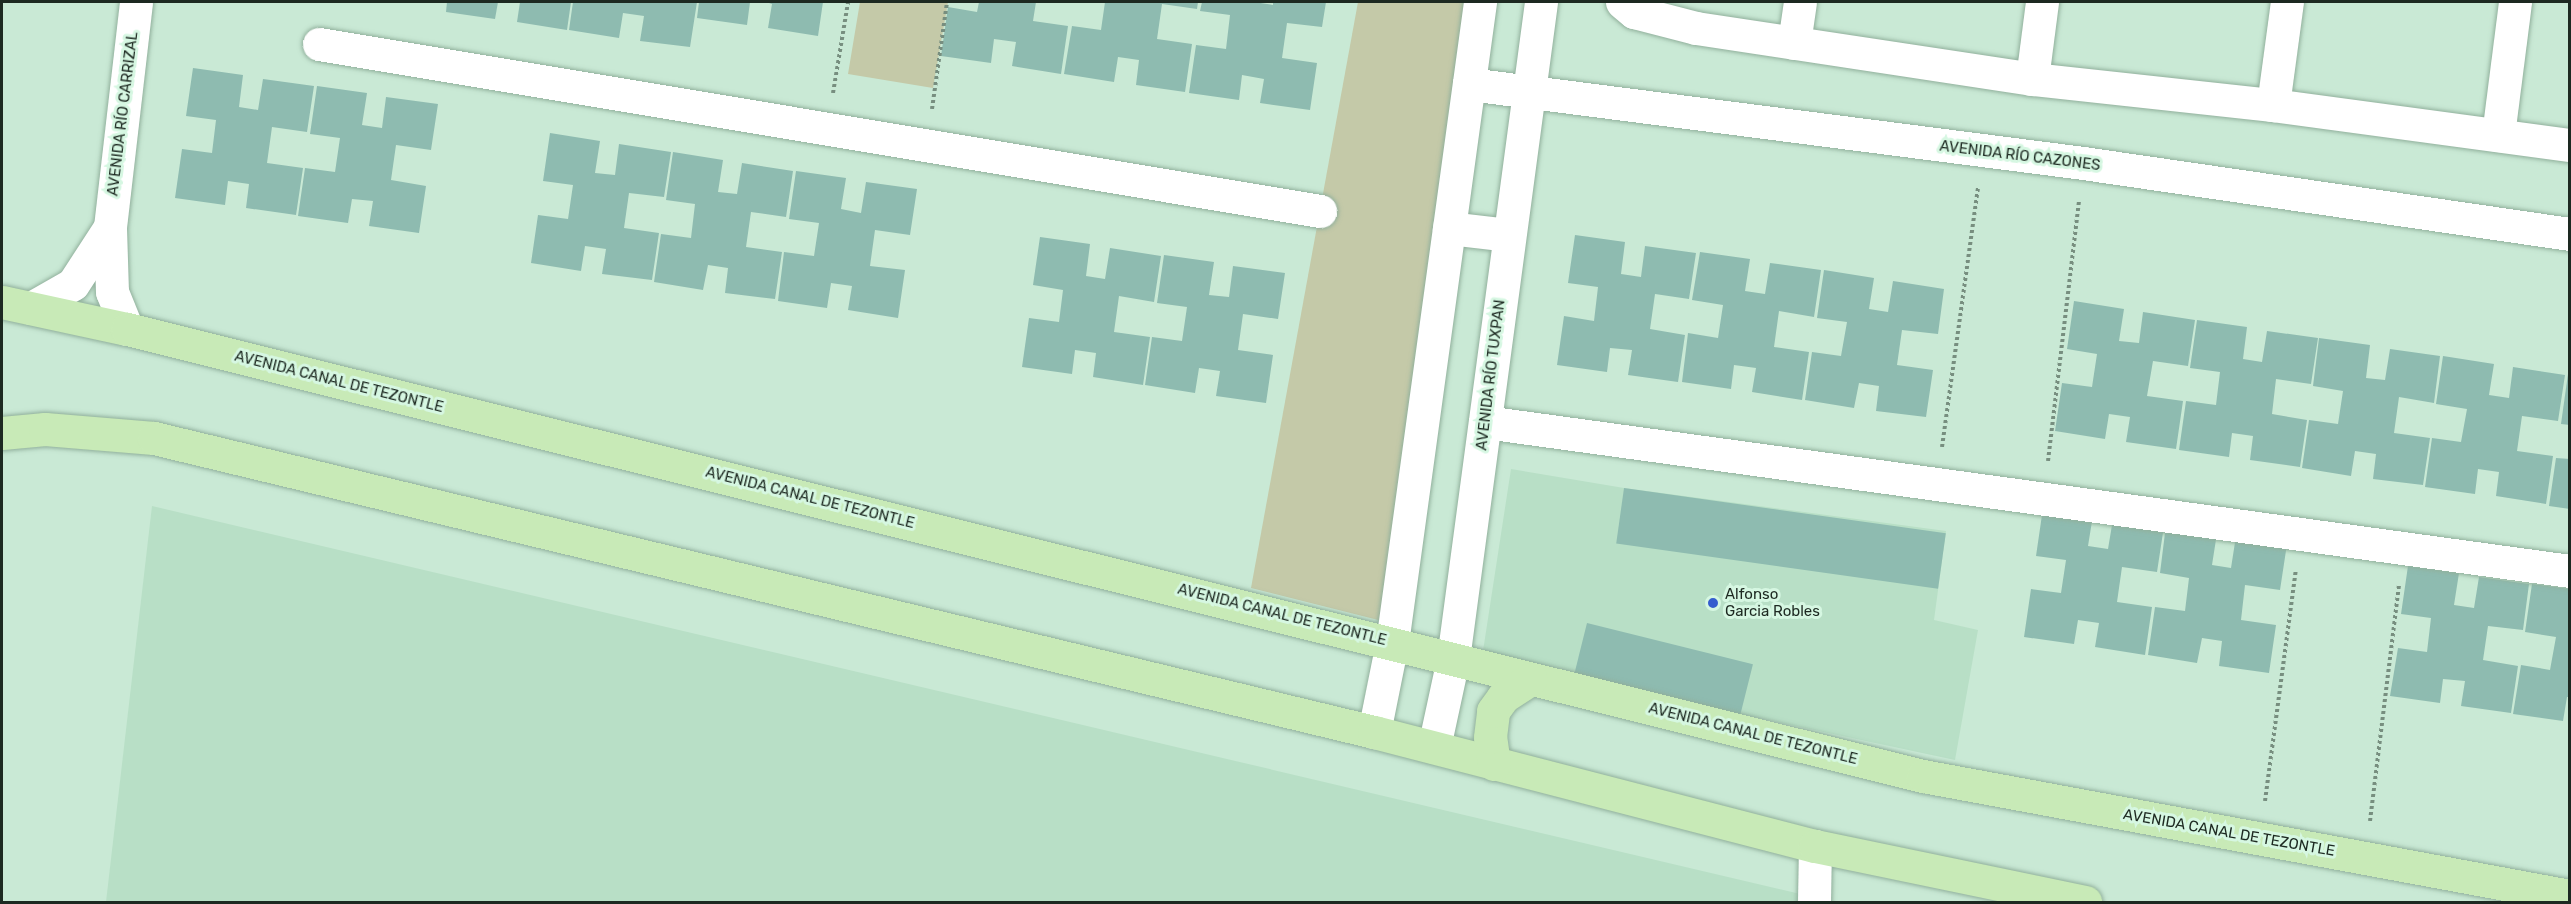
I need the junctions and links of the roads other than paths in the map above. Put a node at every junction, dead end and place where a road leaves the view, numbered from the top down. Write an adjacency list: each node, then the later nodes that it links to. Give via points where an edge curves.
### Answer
1 (136, 2): 18 (street, AVENIDA RÍO CARRIZAL)
2 (1480, 2): 12 (street)
3 (1541, 2): 13 (street, AVENIDA RÍO TUXPAN)
4 (1622, 2): 9 (street, via 1634,12 1696,28)
5 (1800, 2): 9 (street)
6 (2042, 2): 11 (street)
7 (2287, 2): 14 (street)
8 (2515, 2): 15 (street)
9 (1794, 43): 11 (street)
10 (319, 44): 17 (street)
11 (2032, 79): 14 (street)
12 (1469, 84): 13 (street, AVENIDA RÍO CAZONES); 19 (street)
13 (1530, 94): 20 (street, AVENIDA RÍO CAZONES, via 2083,163); 21 (street, AVENIDA RÍO TUXPAN)
14 (2273, 105): 15 (street)
15 (2498, 135): 16 (street)
16 (2570, 145)
17 (1320, 211)
18 (110, 227): 22 (street, AVENIDA RÍO CARRIZAL, via 73,284); 23 (street, AVENIDA RÍO CARRIZAL, via 112,292)
19 (1449, 228): 21 (street); 27 (street)
20 (2570, 234)
21 (1509, 235): 24 (street, AVENIDA RÍO TUXPAN)
22 (16, 305): 23 (main road, AVENIDA CANAL DE TEZONTLE)
23 (127, 329): 27 (main road, AVENIDA CANAL DE TEZONTLE)
24 (1485, 422): 26 (street); 28 (street, AVENIDA RÍO TUXPAN)
25 (2, 433): 30 (main road, via 45,429 154,438)
26 (2570, 571)
27 (1392, 643): 28 (main road, AVENIDA CANAL DE TEZONTLE); 30 (street)
28 (1453, 659): 29 (main road, AVENIDA CANAL DE TEZONTLE); 31 (street, AVENIDA RÍO TUXPAN)
29 (1531, 679): 32 (main road, via 1503,697 1493,711 1490,736); 34 (main road, AVENIDA CANAL DE TEZONTLE, via 1923,776)
30 (1374, 732): 31 (main road)
31 (1434, 747): 32 (main road)
32 (1494, 764): 33 (main road)
33 (1815, 846): 35 (street); 36 (main road)
34 (2570, 896)
35 (1814, 903)
36 (2085, 903)

